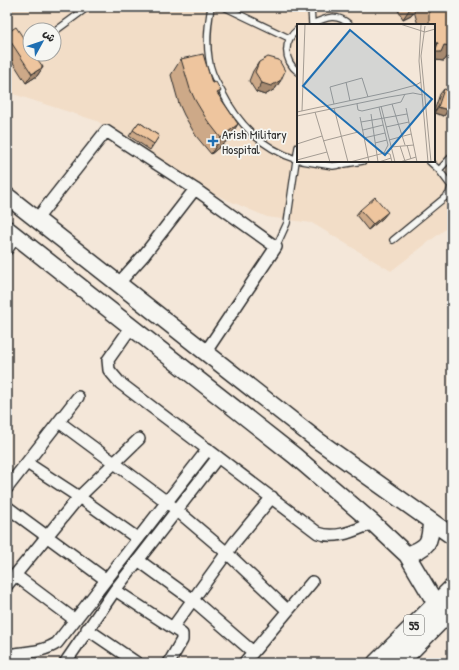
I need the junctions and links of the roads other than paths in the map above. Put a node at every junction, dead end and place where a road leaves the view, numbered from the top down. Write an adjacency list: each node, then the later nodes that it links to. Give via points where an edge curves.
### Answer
1 (88, 7): 8 (lane)
2 (211, 7): 13 (lane, via 207,42 209,61 214,77 235,117 262,142)
3 (224, 7): 10 (lane)
4 (311, 7): 5 (lane)
5 (312, 24)
6 (314, 24): 7 (lane, via 332,16 339,17)
7 (349, 24)
8 (62, 26)
9 (297, 30): 10 (lane)
10 (289, 38): 11 (lane, via 286,54)
11 (297, 71)
12 (452, 156): 18 (lane)
13 (297, 159)
14 (299, 162): 24 (lane, via 287,223)
15 (310, 162): 16 (lane, via 333,166)
16 (356, 162)
17 (430, 162): 18 (lane)
18 (439, 170): 23 (lane, via 451,186 449,194)
19 (195, 189): 21 (street, via 106,131); 24 (street); 26 (street)
20 (7, 196): 21 (main road)
21 (36, 220): 25 (main road)
22 (10, 238): 27 (main road)
23 (393, 240)
24 (276, 247): 29 (street)
25 (97, 266): 26 (main road); 27 (main road)
26 (118, 284): 29 (main road)
27 (82, 286): 28 (main road)
28 (132, 326): 31 (main road); 37 (street, via 108,360 109,370 120,382)
29 (205, 353): 30 (main road)
30 (232, 374): 31 (main road); 32 (main road)
31 (217, 394): 34 (main road)
32 (260, 396): 34 (main road); 47 (main road)
33 (78, 397): 35 (street)
34 (246, 417): 48 (main road)
35 (59, 422): 39 (street); 40 (street)
36 (139, 439): 40 (street)
37 (208, 449): 38 (street); 44 (street)
38 (218, 457): 43 (street); 46 (street)
39 (27, 463): 41 (street); 42 (street)
40 (113, 464): 42 (street); 44 (street)
41 (7, 488)
42 (79, 497): 50 (street); 51 (street)
43 (272, 497): 48 (street, via 318,533 328,536 336,536); 52 (street)
44 (166, 502): 46 (street); 51 (street)
45 (7, 507): 50 (street)
46 (176, 510): 52 (street); 54 (street)
47 (431, 522): 49 (main road); 53 (main road, via 427,544)
48 (373, 523): 53 (main road)
49 (452, 536)
50 (46, 537): 57 (street); 58 (street)
51 (137, 538): 55 (street)
52 (227, 553): 63 (street); 65 (street)
53 (407, 555): 64 (main road)
54 (138, 560): 56 (street); 63 (street)
55 (119, 562): 56 (street); 58 (street)
56 (130, 569): 62 (street)
57 (15, 575): 60 (street); 67 (street)
58 (105, 579): 67 (street)
59 (312, 582): 65 (street)
60 (7, 584)
61 (452, 588): 64 (main road, 55)
62 (115, 590): 68 (street); 69 (street)
63 (192, 600): 68 (street); 70 (street)
64 (436, 603): 66 (main road); 76 (main road, 55)
65 (287, 610): 70 (street)
66 (448, 613): 77 (main road)
67 (75, 620): 71 (street, via 57,643 49,648)
68 (173, 627): 74 (street, via 182,634 182,637)
69 (87, 629): 72 (street); 73 (street)
70 (253, 652): 75 (street)
71 (7, 655)
72 (65, 663)
73 (137, 663)
74 (169, 663)
75 (244, 663)
76 (376, 663)
77 (399, 663)

